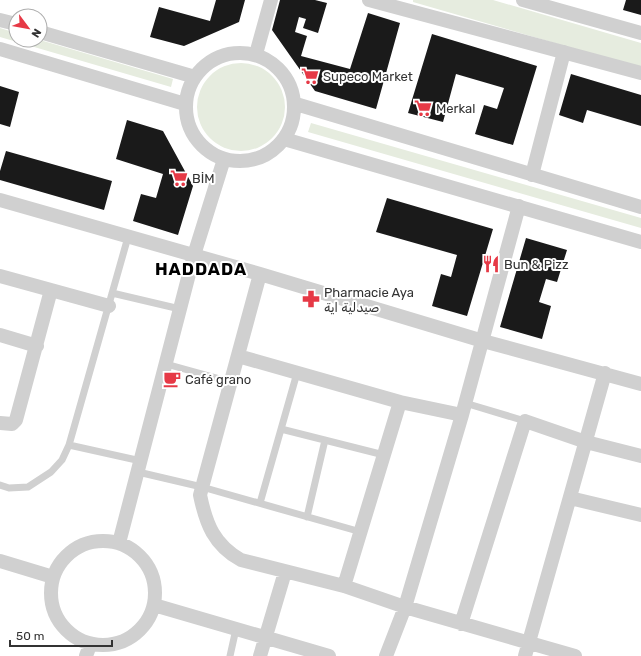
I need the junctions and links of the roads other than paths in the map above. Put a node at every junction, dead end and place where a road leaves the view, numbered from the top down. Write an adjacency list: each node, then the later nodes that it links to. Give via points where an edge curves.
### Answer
1 (271, 0): 8 (street)
2 (369, 0): 7 (street)
3 (523, 0): 4 (street)
4 (641, 33)
5 (48, 34): 10 (street)
6 (0, 49): 11 (street)
7 (564, 52): 9 (street); 15 (street)
8 (256, 54): 10 (street, via 236,52 216,58); 12 (street, via 272,62 286,76)
9 (641, 73)
10 (195, 77): 11 (street)
11 (185, 104): 14 (street, via 190,128 198,142)
12 (296, 104): 13 (street, via 291,126); 15 (street)
13 (284, 139): 14 (street, via 264,156 238,162); 17 (street)
14 (224, 159): 21 (street)
15 (532, 174): 18 (street)
16 (0, 200): 19 (street)
17 (519, 206): 20 (street); 28 (street)
18 (641, 207)
19 (128, 237): 21 (street); 25 (lane)
20 (641, 242)
21 (194, 255): 22 (street); 26 (street)
22 (260, 274): 28 (street); 30 (street)
23 (0, 276): 24 (street)
24 (51, 290): 25 (street); 29 (street)
25 (111, 300): 26 (lane); 43 (lane)
26 (180, 309): 31 (street)
27 (0, 335): 29 (street)
28 (483, 341): 33 (street); 37 (street)
29 (37, 346): 39 (street, via 16,420 9,425)
30 (238, 356): 32 (street); 34 (street)
31 (166, 364): 34 (lane); 46 (street)
32 (297, 373): 36 (street); 40 (lane)
33 (605, 374): 35 (street); 42 (street)
34 (231, 382): 48 (street)
35 (641, 384)
36 (400, 402): 37 (street); 44 (street)
37 (464, 409): 38 (lane); 60 (street)
38 (525, 421): 42 (street); 61 (street)
39 (0, 423)
40 (281, 429): 41 (lane); 50 (lane)
41 (325, 440): 44 (lane); 52 (lane)
42 (586, 442): 45 (street); 49 (street)
43 (69, 446): 46 (lane); 47 (lane, via 62,460 51,472 28,486 9,488)
44 (384, 455): 53 (street)
45 (641, 456)
46 (139, 466): 48 (lane); 54 (street)
47 (0, 485)
48 (202, 487): 50 (lane); 56 (street, via 200,495 208,520 216,539 229,553 241,560)
49 (570, 498): 51 (street); 65 (street)
50 (260, 504): 52 (lane)
51 (641, 515)
52 (307, 517): 53 (lane)
53 (361, 532): 58 (street)
54 (119, 544): 57 (street, via 109,540 91,541 71,551); 59 (street, via 129,547 143,558 152,574 156,597)
55 (0, 561): 57 (street)
56 (285, 572): 58 (street); 63 (street)
57 (53, 577): 64 (street, via 51,600 54,612 64,628)
58 (344, 586): 60 (street)
59 (154, 605): 62 (street); 64 (street, via 151,615 140,630 128,639)
60 (405, 607): 61 (street); 69 (street)
61 (461, 624): 65 (street)
62 (236, 629): 63 (street); 66 (lane)
63 (266, 638): 67 (street); 68 (street)
64 (88, 650)
65 (527, 650): 70 (street)
66 (230, 656)
67 (260, 656)
68 (329, 656)
69 (386, 656)
70 (575, 656)

